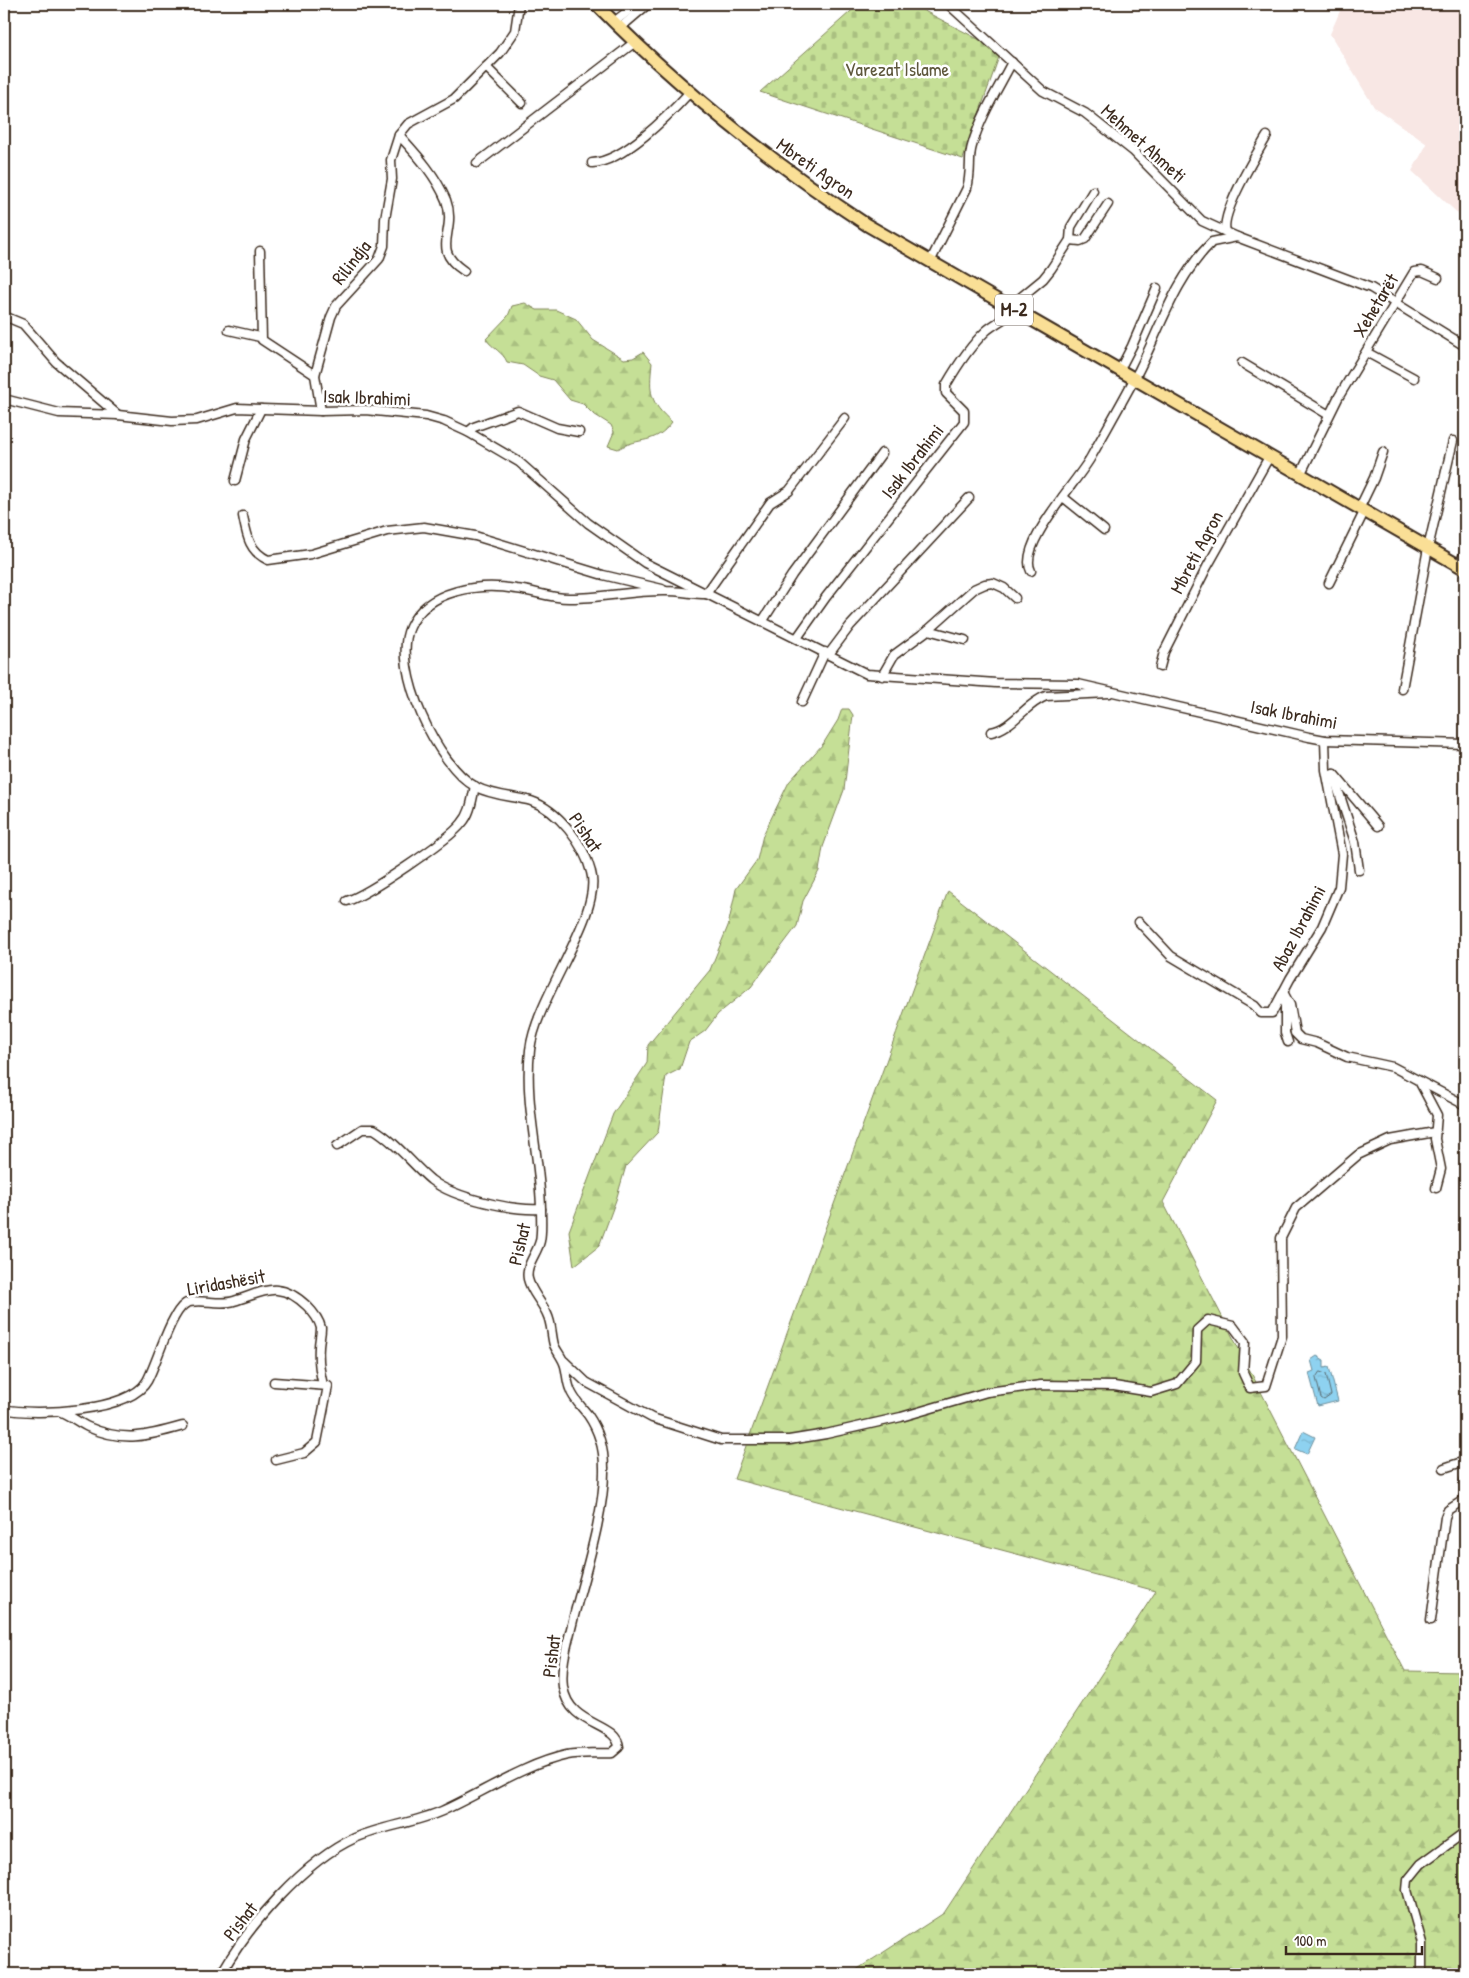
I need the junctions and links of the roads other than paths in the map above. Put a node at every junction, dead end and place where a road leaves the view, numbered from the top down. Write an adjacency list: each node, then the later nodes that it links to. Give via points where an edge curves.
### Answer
1 (520, 4): 9 (street, via 512,38)
2 (596, 4): 6 (main road, Mbreti Agron / M-2)
3 (637, 4): 6 (street)
4 (648, 4): 6 (street)
5 (948, 4): 8 (street, Mehmet Ahmeti)
6 (617, 25): 7 (main road, Mbreti Agron / M-2)
7 (635, 42): 10 (main road, Mbreti Agron / M-2); 14 (street)
8 (1012, 62): 18 (street, Mehmet Ahmeti, via 1043,91 1100,122 1202,221); 22 (street, via 971,148 967,188)
9 (486, 67): 11 (street); 12 (street, via 454,99 408,124)
10 (689, 93): 15 (street, via 617,156); 22 (main road, Mbreti Agron / M-2, via 796,178)
11 (522, 103)
12 (399, 135): 23 (street, via 424,162 445,199 450,220 445,251); 35 (street, Rilindja, via 391,160 392,178 383,252 336,306)
13 (1267, 136): 18 (street, via 1234,197 1225,223)
14 (477, 163)
15 (592, 164)
16 (1093, 191): 20 (street, via 1072,227)
17 (1108, 204): 20 (street, via 1085,239 1080,242)
18 (1226, 231): 19 (street, Mehmet Ahmeti)
19 (1238, 237): 26 (street, Mehmet Ahmeti, via 1364,284); 37 (street, via 1212,242 1196,259 1159,324)
20 (1070, 240): 27 (street, via 1043,279)
21 (260, 251): 30 (street)
22 (930, 262): 27 (main road, Mbreti Agron / M-2)
23 (464, 272)
24 (1438, 278): 26 (street, Xehetarët, via 1417,270)
25 (1157, 288): 34 (street)
26 (1396, 303): 31 (street, Mehmet Ahmeti); 32 (street, Xehetarët)
27 (1011, 308): 34 (main road, Mbreti Agron / M-2); 67 (street, Isak Ibrahimi, via 1008,317 978,338 946,384 946,393 964,411 964,422)
28 (4, 316): 42 (street, via 23,324 56,362)
29 (229, 330): 30 (street)
30 (260, 337): 35 (street)
31 (1465, 346)
32 (1366, 352): 36 (street, Xehetarët); 41 (street, Xehetarët)
33 (1242, 363): 41 (street)
34 (1119, 371): 37 (main road, Mbreti Agron / M-2)
35 (316, 375): 40 (street, Rilindja)
36 (1414, 378)
37 (1134, 379): 49 (main road, Mbreti Agron / M-2); 52 (street, via 1090,459)
38 (4, 399): 42 (street, Isak Ibrahimi, via 59,413)
39 (261, 409): 40 (street, Isak Ibrahimi); 42 (street, Isak Ibrahimi, via 236,408 184,421); 51 (street, via 246,439)
40 (321, 411): 44 (street, Isak Ibrahimi, via 412,413 444,421)
41 (1329, 414): 50 (street, Xehetarët)
42 (118, 415)
43 (845, 418): 63 (street, via 789,491 770,503)
44 (468, 432): 45 (street, via 518,410 557,428); 63 (street, Isak Ibrahimi, via 519,462 625,551)
45 (579, 432)
46 (1453, 441): 57 (street)
47 (1383, 452): 54 (street)
48 (882, 453): 65 (street, Isak Ibrahimi, via 792,575)
49 (1269, 457): 50 (main road, Mbreti Agron / M-2); 70 (street, Mbreti Agron, via 1207,567 1164,652)
50 (1300, 475): 54 (main road, Mbreti Agron / M-2)
51 (236, 481)
52 (1063, 497): 56 (street); 60 (street, via 1048,517 1030,552)
53 (969, 498): 69 (street)
54 (1361, 510): 57 (main road, Mbreti Agron / M-2); 61 (street)
55 (243, 516): 62 (street, Pishat, via 250,546 268,560 311,554 387,531 424,527 475,536)
56 (1104, 530)
57 (1428, 548): 59 (main road, Mbreti Agron / M-2); 72 (street)
58 (1465, 552): 59 (street, Mbreti Agron)
59 (1462, 567)
60 (1031, 571)
61 (1329, 583)
62 (666, 591): 63 (street, Pishat); 80 (street, Pishat, via 568,599 519,589 481,587 444,596 417,616 411,624 405,647 407,672 415,700 445,754)
63 (706, 594): 65 (street, Isak Ibrahimi)
64 (1015, 598): 66 (street, via 998,584 982,585 969,592)
65 (762, 622): 67 (street, Isak Ibrahimi)
66 (928, 630): 68 (street); 71 (street, via 894,654)
67 (797, 638): 69 (street, Isak Ibrahimi)
68 (965, 640)
69 (827, 653): 71 (street, Isak Ibrahimi, via 860,671); 74 (street)
70 (1160, 667)
71 (882, 676): 73 (street, Isak Ibrahimi, via 1078,684)
72 (1402, 689)
73 (1118, 692): 75 (street, Isak Ibrahimi, via 1046,696 1001,729); 76 (street, Isak Ibrahimi)
74 (802, 702)
75 (991, 732)
76 (1325, 740): 77 (street, Isak Ibrahimi); 78 (street, Abaz Ibrahimi)
77 (1465, 744)
78 (1326, 762): 79 (street, Abaz Ibrahimi); 85 (street, Abaz Ibrahimi, via 1342,854 1339,887 1322,927)
79 (1333, 774): 81 (street, Abaz Ibrahimi); 82 (street, Abaz Ibrahimi, via 1355,842)
80 (474, 786): 83 (street, via 469,810 457,828 369,890); 92 (street, Pishat, via 531,802 550,811 575,840 593,876 590,906 543,1004 530,1049 530,1104)
81 (1378, 826)
82 (1359, 870)
83 (347, 901)
84 (1139, 922): 85 (street, Abaz Ibrahimi, via 1171,956 1256,1006 1264,1015 1272,1014)
85 (1283, 992): 86 (street, Abaz Ibrahimi); 87 (street, Abaz Ibrahimi, via 1290,1005 1297,1036 1347,1057 1383,1064)
86 (1288, 1042)
87 (1416, 1078): 88 (street, Abaz Ibrahimi); 89 (street, via 1435,1109)
88 (1465, 1105)
89 (1435, 1132): 91 (street, via 1441,1169); 93 (street, via 1390,1140 1358,1155 1296,1208 1281,1238 1282,1336 1266,1386 1250,1388 1243,1373 1245,1342 1233,1326 1208,1320 1197,1330 1196,1361 1177,1384 1151,1392 1114,1386 1032,1386 987,1392 826,1434 789,1440 721,1440 652,1418 586,1382)
90 (337, 1146): 92 (street, Pishat, via 362,1129 374,1129 451,1192 508,1206)
91 (1436, 1188)
92 (541, 1209): 93 (street, Pishat, via 540,1240 529,1265 528,1276 548,1316 555,1347)
93 (564, 1361): 106 (street, Pishat, via 570,1390 597,1430 604,1468 599,1513 565,1658 563,1687 569,1703 581,1718 617,1737 618,1750 612,1754 580,1754 553,1759 440,1812 338,1847 296,1879 255,1926)
94 (274, 1382): 95 (street)
95 (323, 1385): 97 (street, Liridashësit, via 317,1318 291,1294 266,1290 230,1302 188,1302 176,1314 147,1381 138,1392 83,1410); 99 (street, Liridashësit, via 328,1386 317,1442 304,1453)
96 (4, 1409): 97 (street, Liridashësit)
97 (59, 1411): 98 (street, via 90,1428 119,1436 145,1437)
98 (183, 1426)
99 (276, 1460)
100 (1465, 1462): 101 (street)
101 (1444, 1468)
102 (1465, 1480): 103 (street)
103 (1465, 1501): 104 (street, via 1448,1510 1445,1517)
104 (1431, 1620)
105 (1465, 1832): 107 (street, via 1421,1864 1408,1880 1407,1890 1422,1943)
106 (221, 1974)
107 (1422, 1974)

